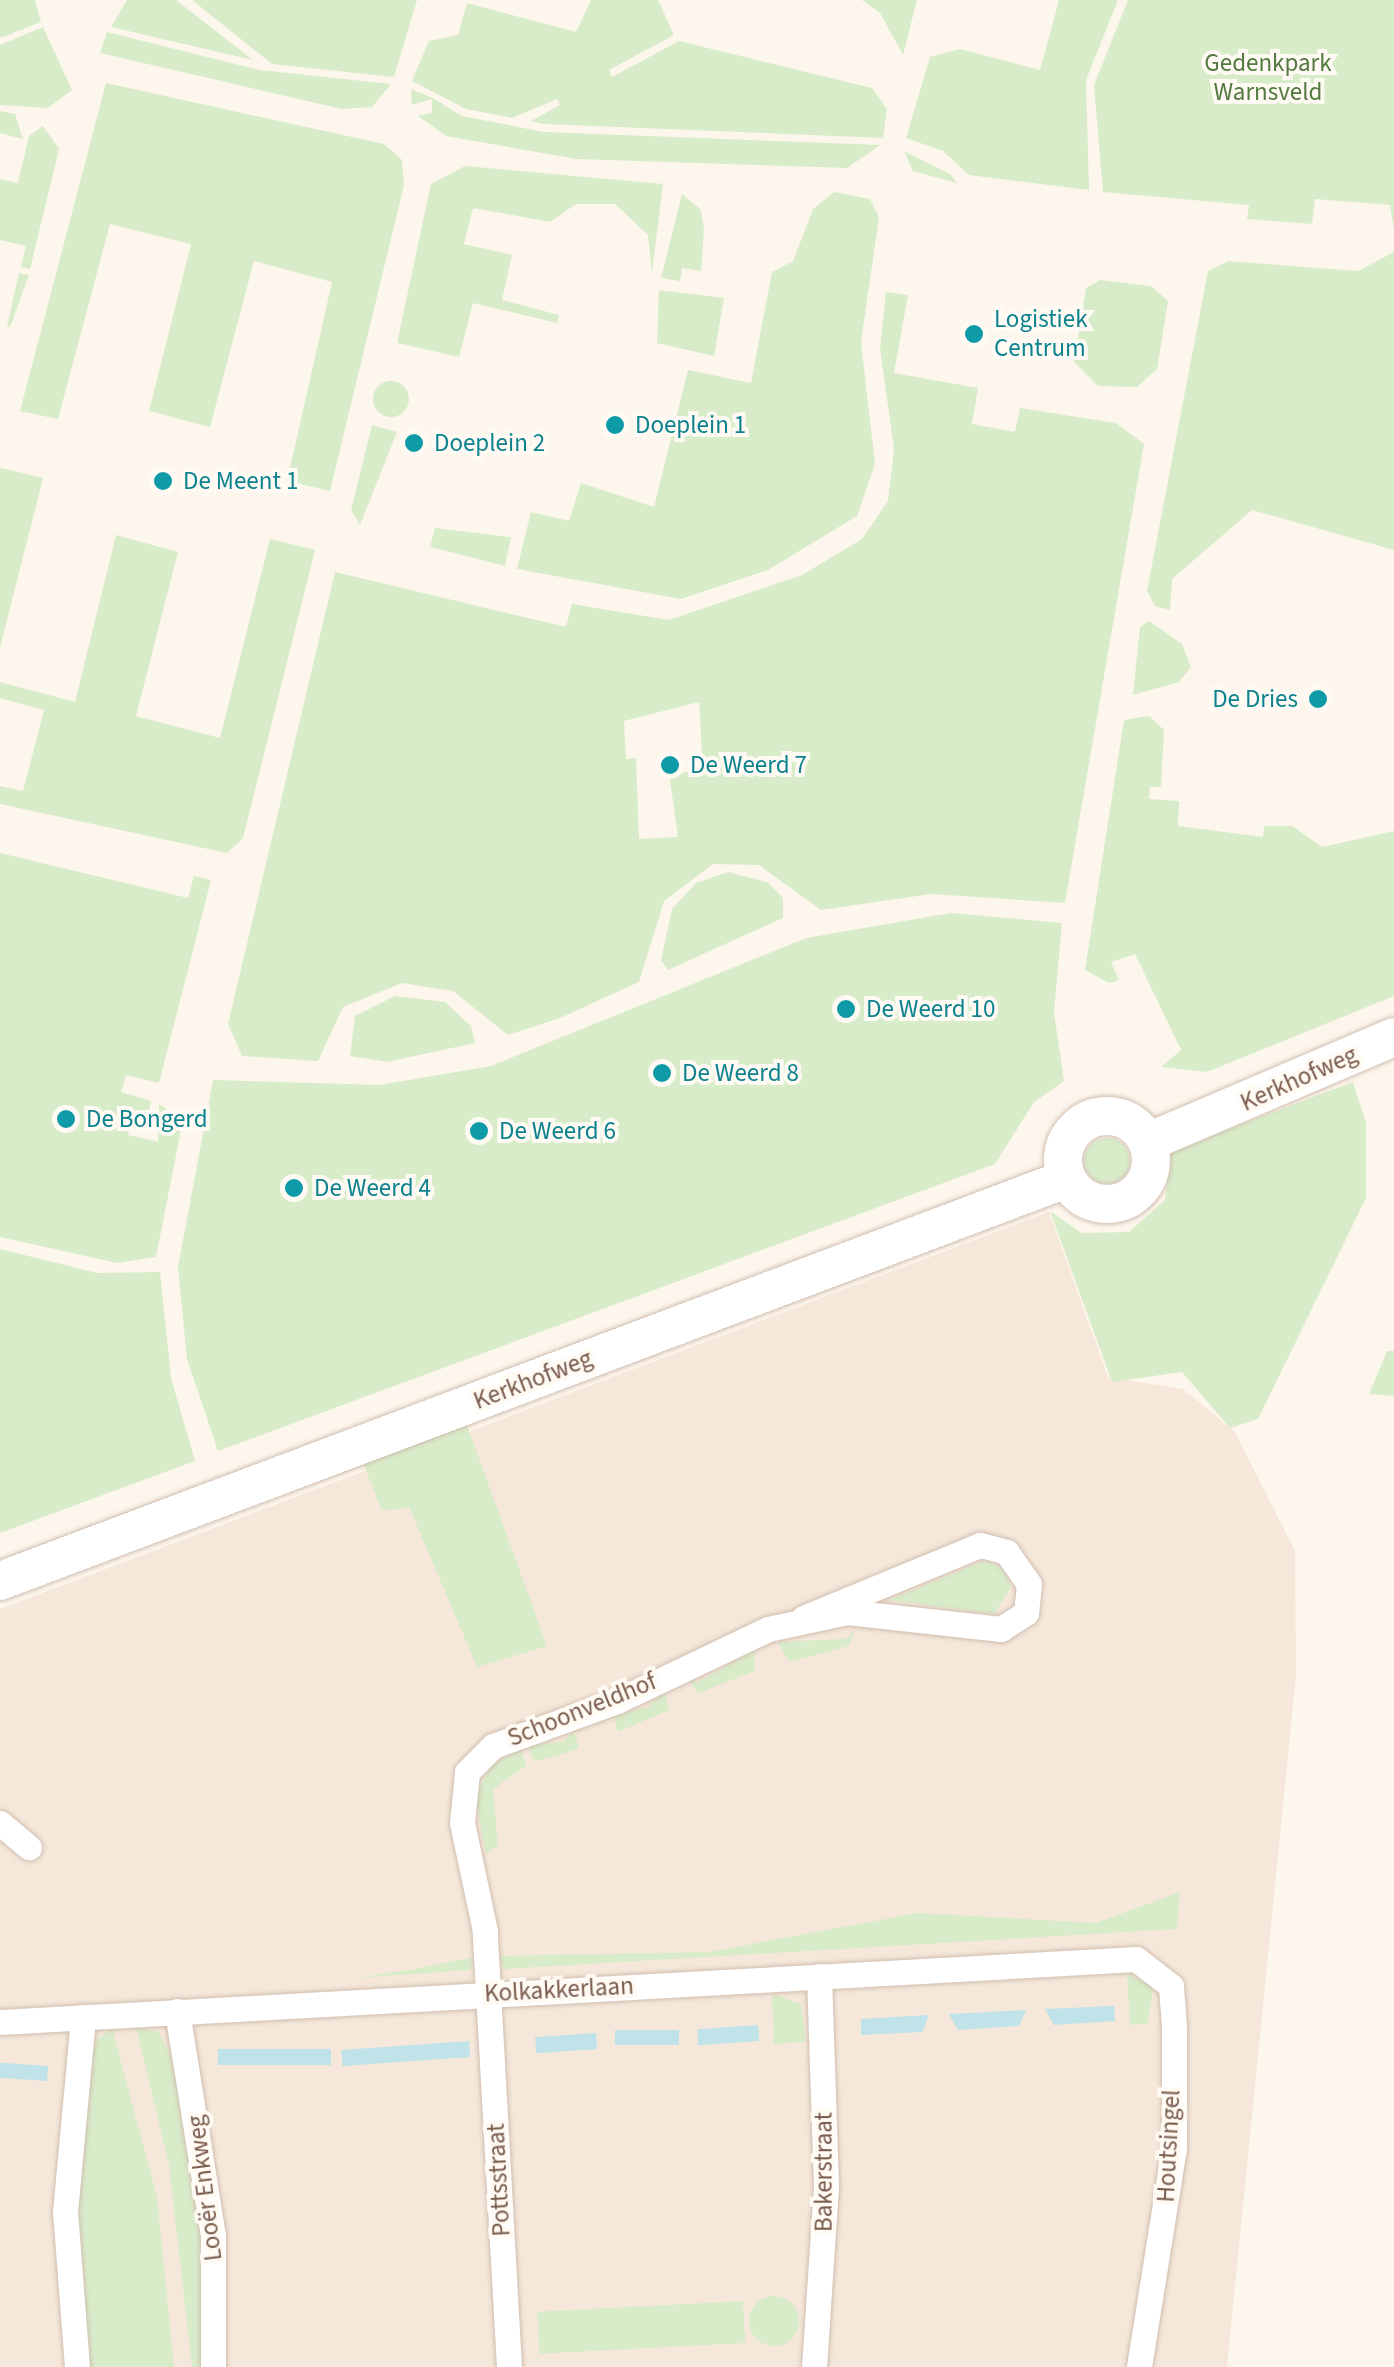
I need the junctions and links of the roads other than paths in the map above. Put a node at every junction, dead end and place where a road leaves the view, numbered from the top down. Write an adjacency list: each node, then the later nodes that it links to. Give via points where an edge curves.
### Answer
1 (1394, 1037): 2 (street, Kerkhofweg)
2 (1148, 1142): 3 (street, via 1114,1116 1092,1118 1066,1144); 3 (street, via 1152,1170 1138,1194 1112,1206 1085,1200)
3 (1066, 1180): 4 (street, Kerkhofweg)
4 (0, 1581)
5 (803, 1618): 5 (street, Schoonveldhof, via 872,1612 1001,1629 1026,1613 1029,1584 1016,1559 980,1544); 10 (street, Schoonveldhof, via 472,1762 462,1823)
6 (0, 1823): 7 (street)
7 (29, 1847)
8 (1119, 1957): 9 (street, Kolkakkerlaan); 18 (street, Houtsingel, via 1161,1972 1174,2004 1174,2148)
9 (819, 1976): 10 (street, Kolkakkerlaan); 17 (street, Bakerstraat, via 826,2186)
10 (488, 1994): 11 (street, Kolkakkerlaan); 16 (street, Pottsstraat)
11 (177, 2011): 12 (street, Kolkakkerlaan); 15 (street, Looër Enkweg, via 214,2235)
12 (83, 2017): 13 (street, Kolkakkerlaan); 14 (street, via 65,2212)
13 (0, 2022)
14 (77, 2367)
15 (213, 2367)
16 (509, 2367)
17 (814, 2367)
18 (1139, 2367)

